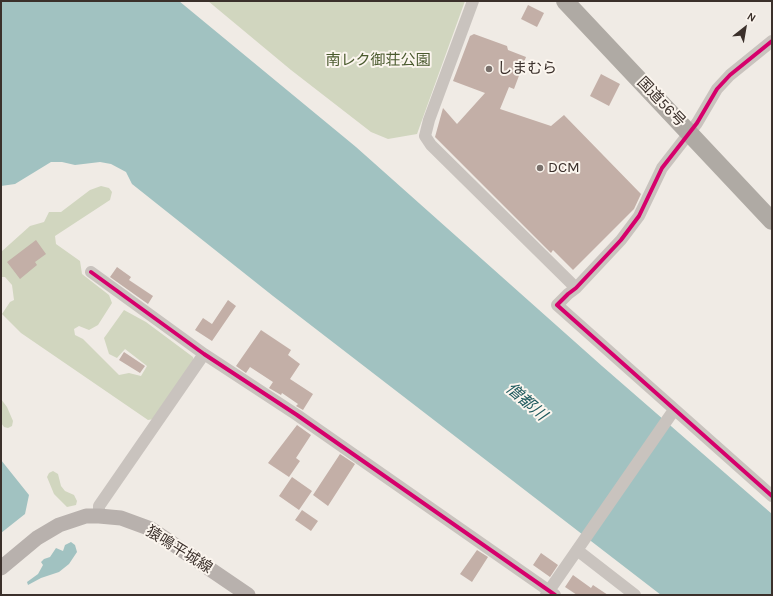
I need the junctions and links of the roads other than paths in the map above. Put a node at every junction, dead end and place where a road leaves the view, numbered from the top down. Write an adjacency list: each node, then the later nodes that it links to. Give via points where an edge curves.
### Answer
1 (473, 1): 7 (street, via 425,136 431,145)
2 (565, 1): 4 (highway, 国道56号)
3 (772, 41): 4 (street, via 717,89)
4 (690, 133): 5 (highway, 国道56号); 7 (street, via 662,168 639,216)
5 (772, 221)
6 (91, 272): 8 (street)
7 (576, 288): 9 (street, via 557,305)
8 (204, 354): 13 (street, via 99,506); 16 (street, via 297,415)
9 (672, 413): 10 (street); 14 (street)
10 (757, 484): 11 (street, via 762,483); 12 (street)
11 (772, 488)
12 (772, 496)
13 (99, 516): 15 (main road, 猿鳴平城線, via 86,516 59,525 37,538); 17 (main road, 猿鳴平城線, via 121,518 151,529)
14 (579, 548): 16 (street); 18 (street)
15 (1, 568)
16 (550, 594)
17 (248, 595)
18 (635, 595)

